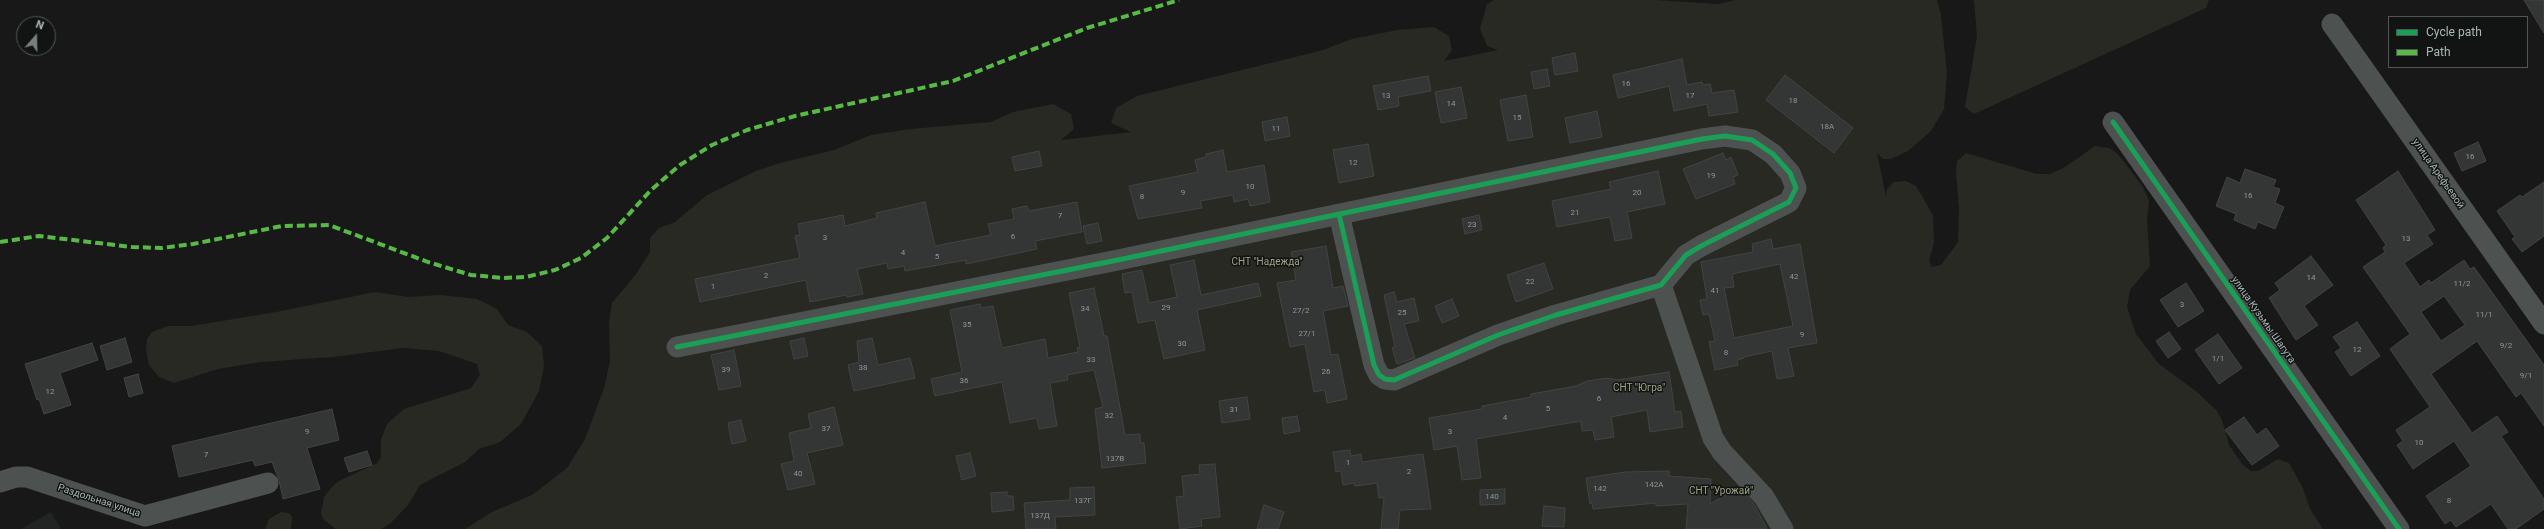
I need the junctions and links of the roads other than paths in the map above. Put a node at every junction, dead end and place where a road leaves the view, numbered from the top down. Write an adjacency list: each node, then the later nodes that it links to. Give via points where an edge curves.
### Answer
1 (2332, 24): 5 (street, улица Арефьевой)
2 (2113, 122): 10 (street, улица Кузьмы Шагута)
3 (1339, 214): 4 (street, via 1374,365 1385,379 1394,380 1498,335 1556,315); 4 (street, via 1702,139 1742,137 1763,146 1790,173 1796,188 1789,202 1686,255); 6 (street)
4 (1661, 285): 9 (street, via 1713,438 1722,452 1764,497)
5 (2544, 324)
6 (677, 347)
7 (0, 482): 8 (street, Раздольная улица, via 16,477 32,478 145,516)
8 (268, 483)
9 (1783, 529)
10 (2399, 529)

